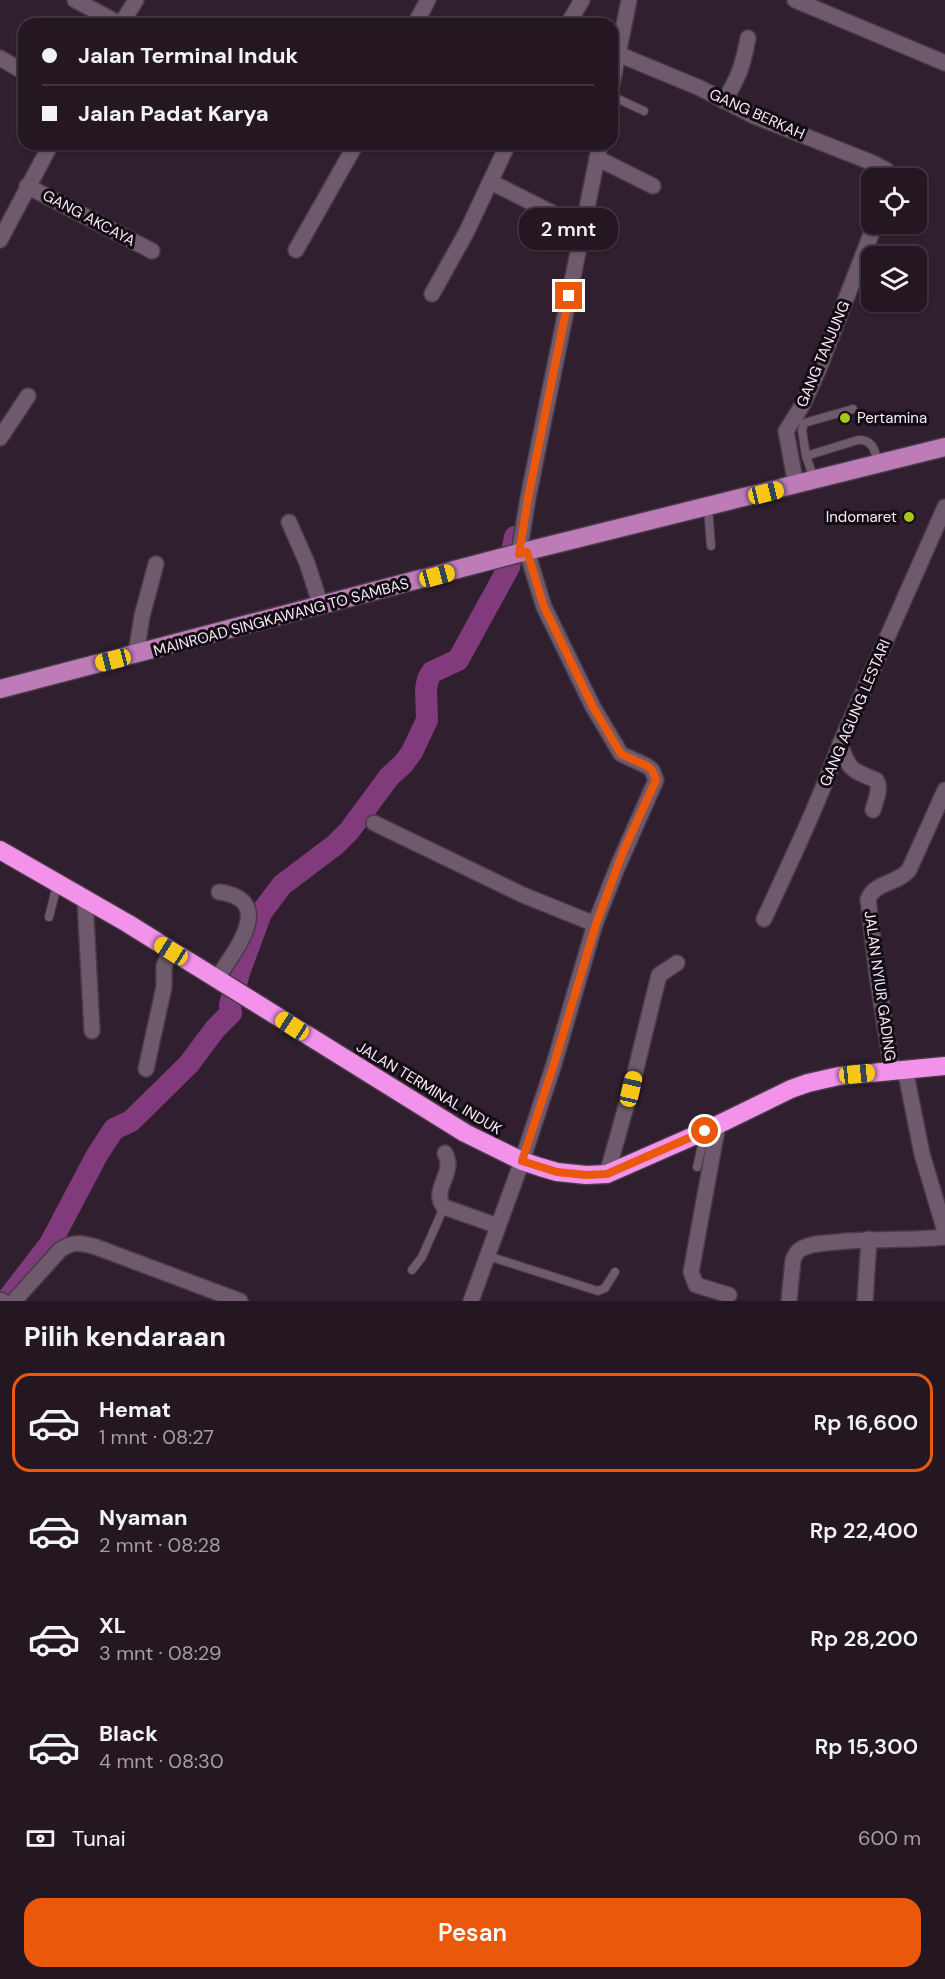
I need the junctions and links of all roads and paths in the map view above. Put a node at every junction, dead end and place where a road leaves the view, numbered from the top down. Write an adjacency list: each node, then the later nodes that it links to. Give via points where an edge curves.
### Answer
1 (75, 0): 7 (street)
2 (136, 0): 8 (street)
3 (428, 0): 9 (street)
4 (582, 0): 10 (street)
5 (795, 0): 14 (street)
6 (625, 2): 12 (street)
7 (110, 18)
8 (125, 18)
9 (418, 18)
10 (572, 18)
11 (748, 39): 17 (street, via 739,77)
12 (618, 54): 17 (street, GANG BERKAH)
13 (0, 58): 15 (street)
14 (945, 63)
15 (18, 68)
16 (618, 99): 18 (lane)
17 (724, 101): 23 (street, GANG BERKAH)
18 (644, 111)
19 (48, 150): 25 (street)
20 (353, 150): 30 (street)
21 (505, 150): 24 (street)
22 (598, 151): 26 (street); 27 (street)
23 (882, 168)
24 (491, 182): 27 (street); 32 (street)
25 (27, 186): 29 (street); 31 (street, GANG AKCAYA)
26 (653, 186)
27 (582, 228): 44 (street)
28 (871, 234): 39 (street, GANG TANJUNG, via 804,404 786,431)
29 (0, 240)
30 (296, 250)
31 (152, 251)
32 (432, 294)
33 (28, 396): 35 (street)
34 (853, 409): 37 (lane, via 804,423)
35 (0, 438)
36 (945, 447): 38 (main road, MAINROAD SINGKAWANG TO SAMBAS)
37 (806, 456): 38 (lane, via 864,440 874,448); 39 (lane)
38 (879, 464): 39 (main road, MAINROAD SINGKAWANG TO SAMBAS)
39 (805, 482): 40 (main road, MAINROAD SINGKAWANG TO SAMBAS)
40 (708, 507): 43 (lane); 44 (main road, MAINROAD SINGKAWANG TO SAMBAS)
41 (945, 507): 49 (street, GANG AGUNG LESTARI)
42 (289, 522): 46 (street)
43 (711, 546)
44 (517, 555): 46 (main road, MAINROAD SINGKAWANG TO SAMBAS); 59 (street, via 593,707 621,754 647,766 656,780)
45 (156, 564): 47 (street)
46 (321, 606): 47 (main road, MAINROAD SINGKAWANG TO SAMBAS)
47 (136, 654): 48 (main road, MAINROAD SINGKAWANG TO SAMBAS)
48 (0, 689)
49 (840, 744): 51 (street, via 851,768 879,783); 58 (street, GANG AGUNG LESTARI)
50 (945, 790): 65 (street, JALAN NYIUR GADING, via 909,870 903,877 874,890 868,899 877,975)
51 (873, 810)
52 (374, 823): 59 (street, via 523,895)
53 (0, 850): 54 (highway, JALAN TERMINAL INDUK)
54 (58, 883): 56 (highway, JALAN TERMINAL INDUK); 57 (lane)
55 (219, 892): 62 (street, via 239,897 249,915 244,937)
56 (85, 899): 60 (highway, JALAN TERMINAL INDUK); 63 (street)
57 (49, 917)
58 (764, 919)
59 (596, 924): 69 (street)
60 (171, 951): 62 (highway, JALAN TERMINAL INDUK); 66 (street, via 164,966 164,987)
61 (677, 963): 71 (street, via 659,975 655,986)
62 (218, 981): 69 (highway, JALAN TERMINAL INDUK, via 465,1133)
63 (92, 1031)
64 (945, 1066): 65 (highway, JALAN TERMINAL INDUK)
65 (899, 1069): 67 (highway, JALAN TERMINAL INDUK, via 808,1083); 74 (street)
66 (146, 1070)
67 (712, 1128): 70 (lane); 71 (highway, JALAN TERMINAL INDUK); 80 (street, via 691,1272 696,1285)
68 (445, 1153): 72 (street, via 448,1163 439,1196)
69 (522, 1161): 71 (highway, JALAN TERMINAL INDUK, via 557,1172); 73 (street)
70 (697, 1167)
71 (607, 1174)
72 (444, 1207): 73 (street); 78 (lane, via 422,1257)
73 (498, 1226): 77 (street)
74 (945, 1231)
75 (945, 1237): 76 (street)
76 (869, 1239): 84 (street, via 822,1243 799,1250 791,1266); 85 (street)
77 (488, 1256): 79 (lane, via 597,1291 605,1288); 83 (street)
78 (412, 1270)
79 (615, 1272)
80 (729, 1295)
81 (14, 1301): 82 (street, via 60,1251 77,1242)
82 (240, 1301)
83 (471, 1301)
84 (789, 1301)
85 (864, 1301)

